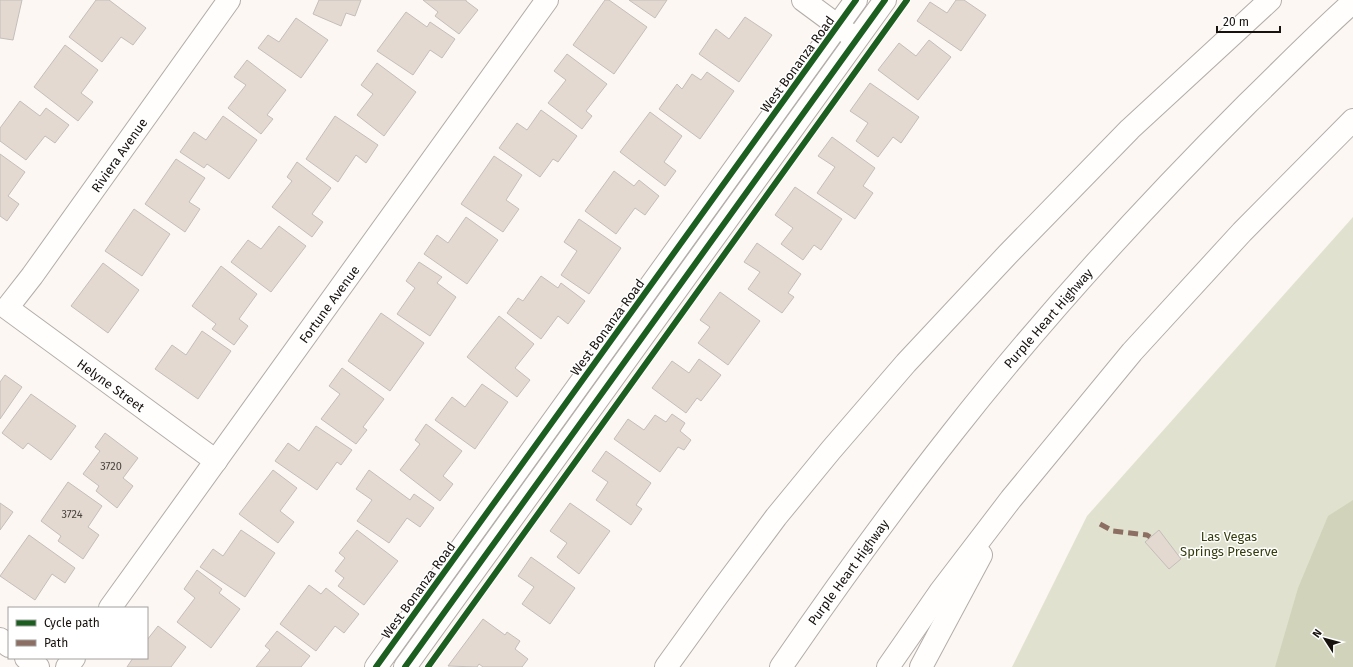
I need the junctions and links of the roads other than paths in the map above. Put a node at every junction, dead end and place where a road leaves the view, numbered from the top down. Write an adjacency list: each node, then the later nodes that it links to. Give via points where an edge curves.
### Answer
1 (229, 0): 13 (main road, Riviera Avenue, via 37,270)
2 (547, 0): 14 (main road, Fortune Avenue)
3 (803, 0): 8 (main road)
4 (856, 0): 8 (main road, West Bonanza Road)
5 (884, 0): 9 (main road)
6 (1270, 0): 25 (main road, via 1130,129 906,363 776,517)
7 (1353, 2): 26 (main road, Purple Heart Highway, via 1209,142 1038,329 954,430 898,503)
8 (838, 25): 9 (main road); 11 (main road, West Bonanza Road)
9 (857, 39): 12 (main road)
10 (1353, 120): 15 (main road, via 1242,232 1132,352)
11 (701, 216): 12 (main road); 23 (main road, West Bonanza Road)
12 (720, 229): 24 (main road)
13 (7, 308): 14 (main road, Helyne Street)
14 (216, 462): 16 (main road, Fortune Avenue)
15 (1011, 499): 27 (main road, via 936,598); 28 (main road)
16 (111, 607)
17 (0, 639): 18 (main road)
18 (8, 645)
19 (27, 659): 21 (main road)
20 (73, 659): 22 (main road)
21 (38, 667)
22 (67, 667)
23 (376, 667)
24 (405, 667)
25 (666, 667)
26 (781, 667)
27 (888, 667)
28 (922, 667)

